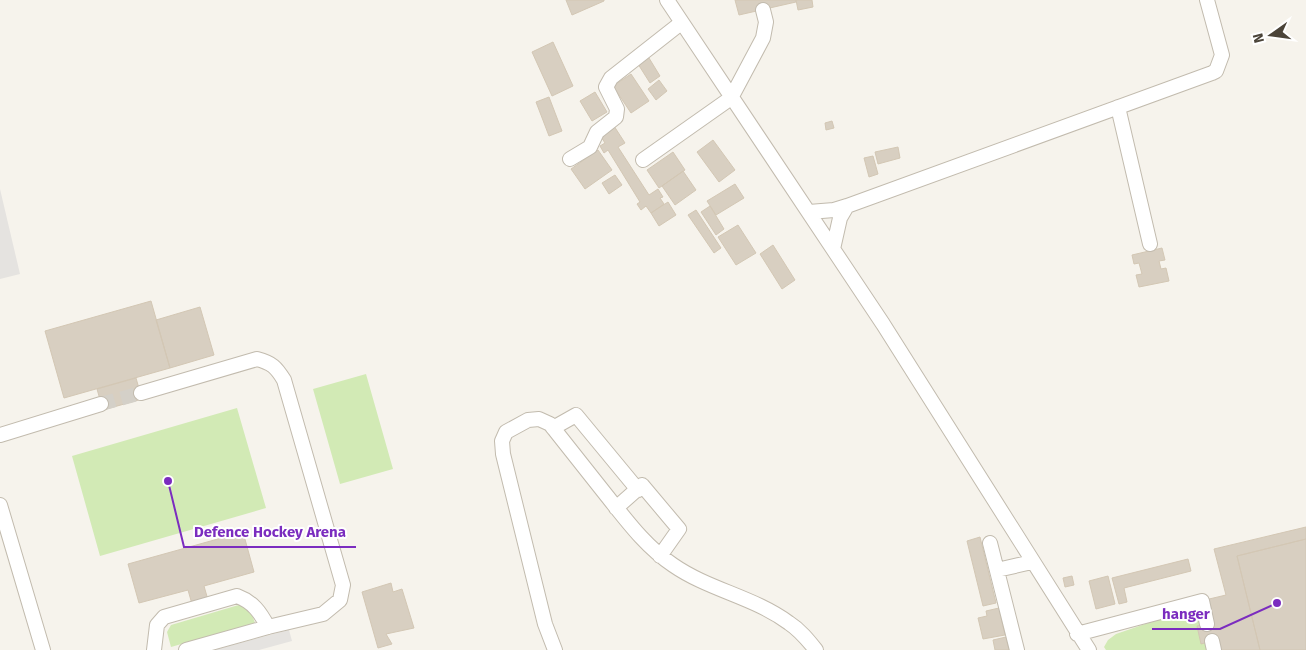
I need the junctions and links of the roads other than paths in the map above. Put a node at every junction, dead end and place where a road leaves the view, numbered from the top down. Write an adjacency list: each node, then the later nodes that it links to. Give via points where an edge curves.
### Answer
1 (667, 0): 4 (lane)
2 (1208, 0): 6 (lane, via 1222,55 1216,71)
3 (763, 10): 5 (lane, via 766,22 763,38)
4 (681, 23): 5 (lane); 7 (lane, via 610,78 606,87 617,109 616,117 597,132 590,146)
5 (731, 98): 8 (lane); 10 (lane)
6 (1118, 107): 9 (lane); 11 (lane)
7 (570, 159)
8 (643, 160)
9 (847, 206): 10 (lane); 12 (lane, via 840,218)
10 (809, 212): 12 (lane)
11 (1150, 244)
12 (834, 249): 22 (lane)
13 (140, 393): 25 (lane, via 257,359 276,367 284,380 343,585 340,600 323,614)
14 (101, 404): 16 (lane)
15 (553, 428): 17 (lane, via 576,416); 19 (lane); 30 (lane, via 539,419 528,420 506,432 502,441 544,624)
16 (0, 435)
17 (638, 490): 19 (lane); 21 (lane, via 642,485 679,528)
18 (0, 505): 27 (lane)
19 (616, 508): 21 (lane)
20 (990, 543): 23 (lane)
21 (660, 556): 31 (lane, via 693,578 774,613 790,623)
22 (1032, 562): 23 (lane); 26 (lane)
23 (997, 570): 32 (lane)
24 (1207, 624): 26 (lane, via 1202,601)
25 (268, 627): 28 (lane, via 259,610 237,596 164,617 157,625); 29 (lane)
26 (1077, 634): 33 (lane)
27 (43, 650)
28 (154, 650)
29 (186, 650)
30 (555, 650)
31 (816, 650)
32 (1017, 650)
33 (1088, 650)

